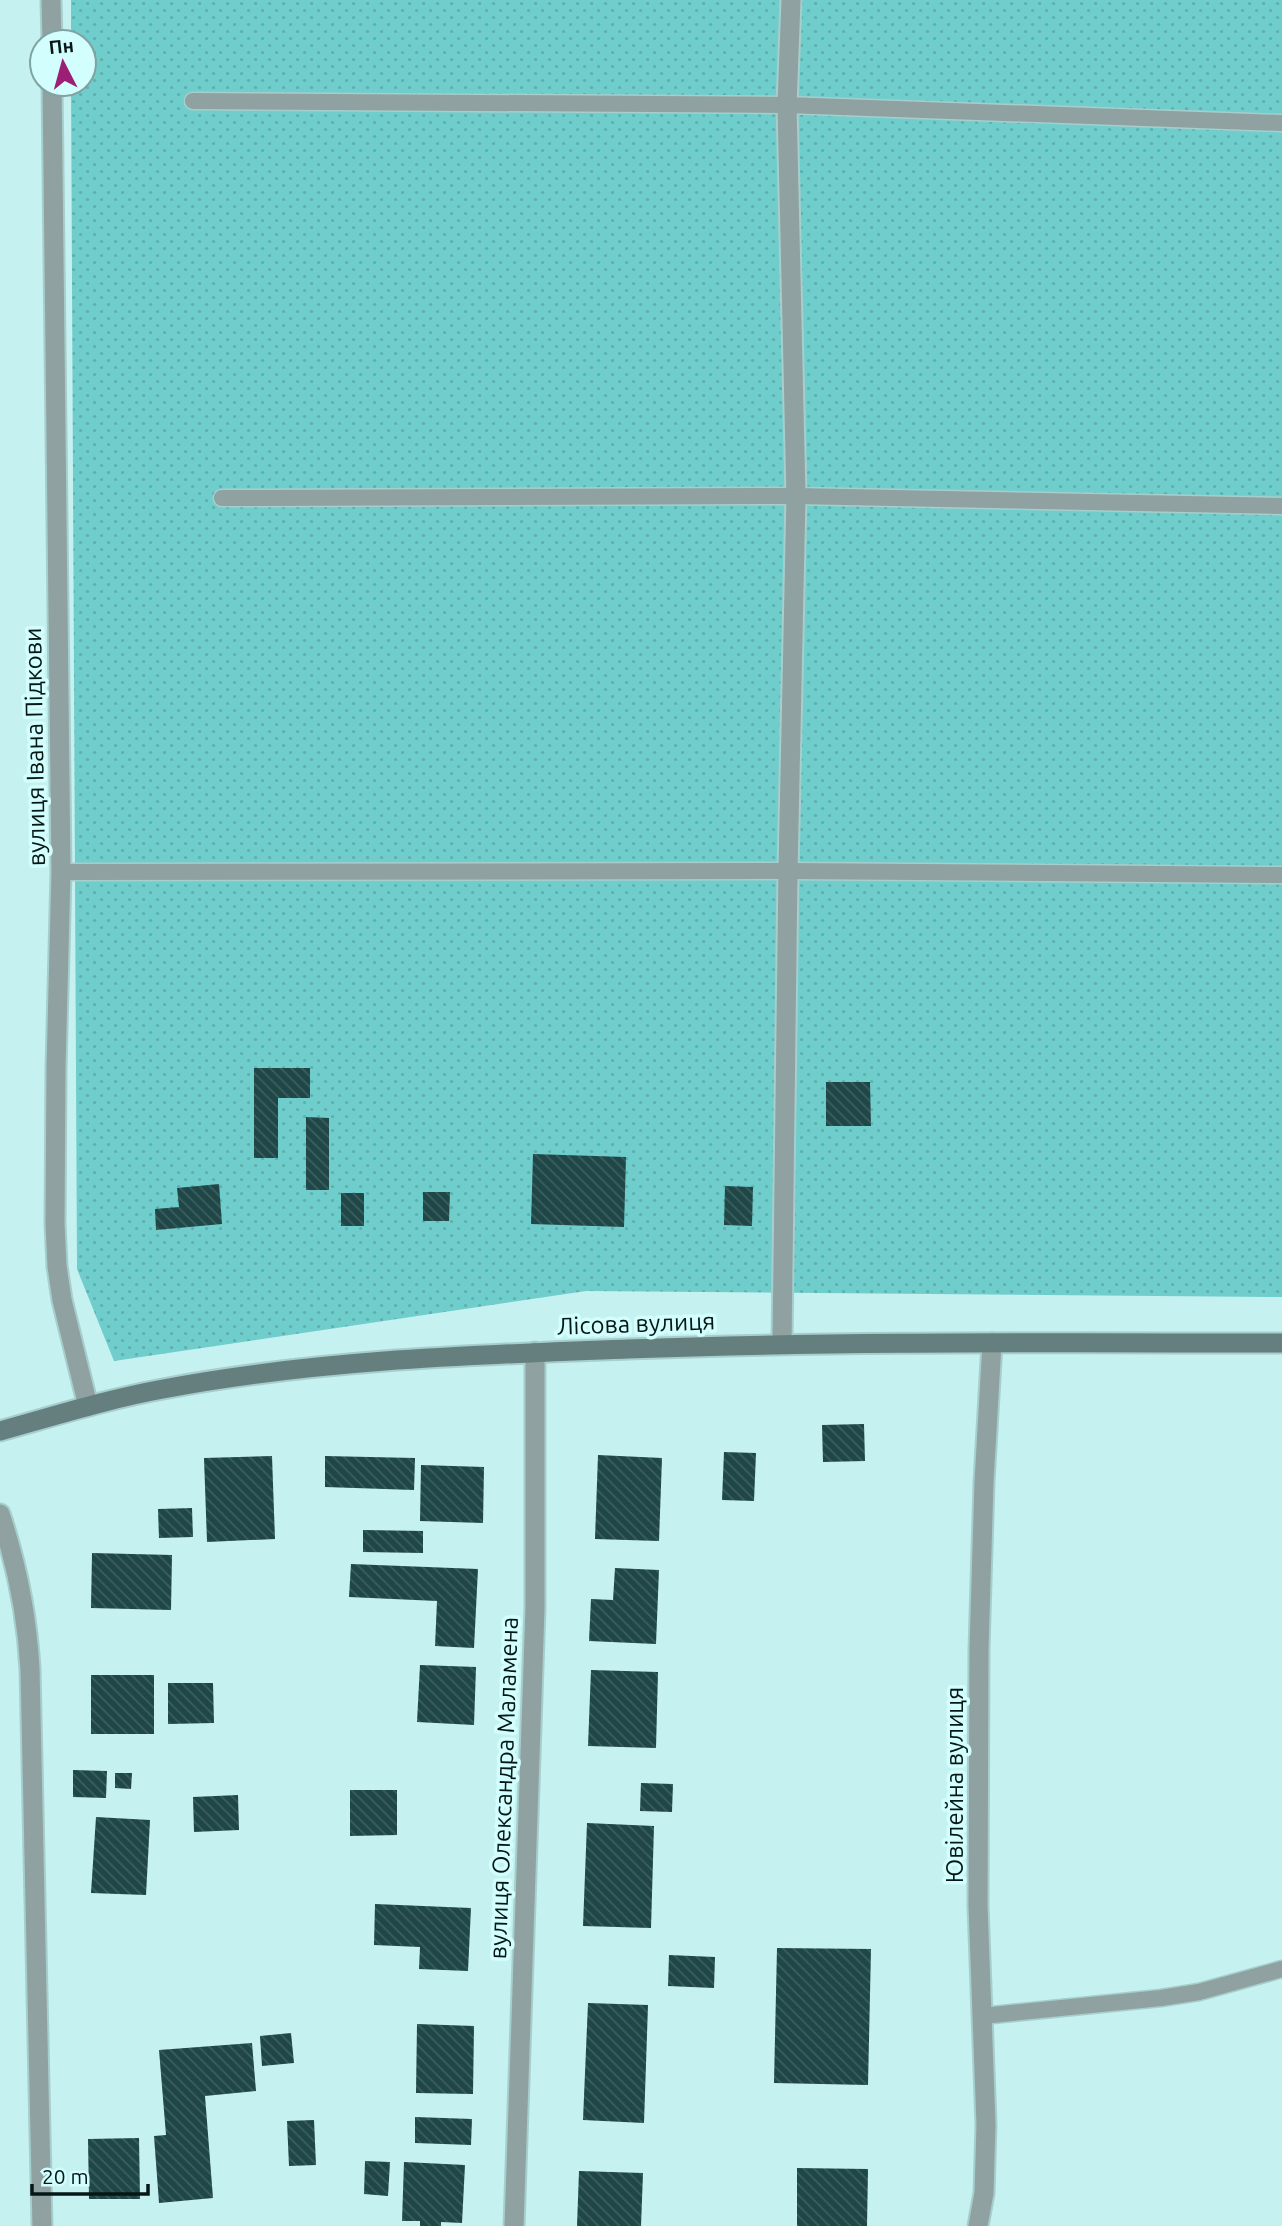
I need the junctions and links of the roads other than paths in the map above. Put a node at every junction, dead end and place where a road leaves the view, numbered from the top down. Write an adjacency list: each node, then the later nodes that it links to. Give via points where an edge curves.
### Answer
1 (51, 0): 3 (street)
2 (791, 0): 6 (street)
3 (52, 28)
4 (52, 98): 12 (street, вулиця Івана Підкови)
5 (193, 101): 6 (lane)
6 (787, 105): 7 (lane); 8 (street)
7 (1282, 123)
8 (796, 496): 9 (lane); 10 (lane); 11 (street)
9 (222, 498)
10 (1282, 506)
11 (788, 871): 12 (lane); 13 (lane); 14 (street)
12 (61, 872): 18 (street, вулиця Івана Підкови, via 57,1266)
13 (1282, 875)
14 (782, 1343): 15 (main road, Лісова вулиця); 17 (main road, Лісова вулиця)
15 (992, 1343): 16 (main road, Лісова вулиця); 22 (street, Ювілейна вулиця, via 979,1649)
16 (1282, 1343)
17 (535, 1352): 18 (main road, Лісова вулиця, via 351,1363 245,1375); 24 (street, вулиця Олександра Маламена, via 534,1608)
18 (88, 1406): 19 (main road, Лісова вулиця)
19 (0, 1431)
20 (0, 1514): 23 (street, via 19,1581 30,1659)
21 (1282, 1969): 22 (lane, via 1199,1992)
22 (982, 2016): 25 (street, Ювілейна вулиця, via 986,2137)
23 (42, 2226)
24 (514, 2226)
25 (978, 2226)

